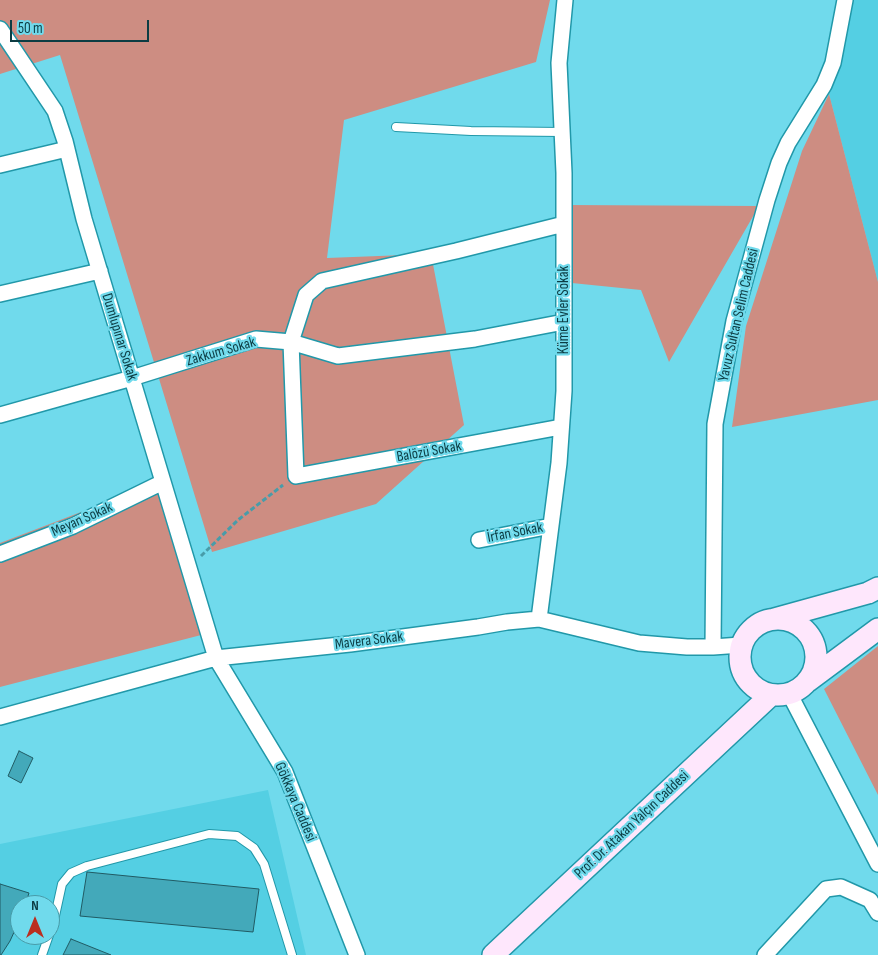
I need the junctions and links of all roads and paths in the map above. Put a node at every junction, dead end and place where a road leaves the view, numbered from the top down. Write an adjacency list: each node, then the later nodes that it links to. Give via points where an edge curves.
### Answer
1 (565, 0): 5 (street, Küme Evler Sokak, via 559,63)
2 (845, 0): 27 (street, Yavuz Sultan Selim Caddesi, via 833,63 779,164 734,321 715,424)
3 (0, 29): 6 (street, Dumlupınar Sokak, via 55,111)
4 (396, 127): 5 (lane)
5 (562, 132): 8 (street, Küme Evler Sokak)
6 (67, 149): 7 (street); 9 (street, Dumlupınar Sokak)
7 (0, 165)
8 (564, 224): 11 (street, Küme Evler Sokak); 12 (street, via 322,281 306,295)
9 (100, 271): 10 (street); 13 (street, Dumlupınar Sokak)
10 (0, 294)
11 (564, 322): 12 (street, Zakkum Sokak, via 475,339 338,356); 15 (street, Küme Evler Sokak)
12 (291, 342): 13 (street, Zakkum Sokak, via 256,339); 16 (street)
13 (132, 378): 14 (street, Zakkum Sokak); 17 (street, Dumlupınar Sokak)
14 (0, 415)
15 (561, 427): 16 (street, Balözü Sokak); 18 (street, Küme Evler Sokak)
16 (296, 476): 21 (path, via 238,520)
17 (163, 482): 20 (street, Meyan Sokak, via 72,526); 21 (street, Dumlupınar Sokak)
18 (551, 526): 19 (street, İrfan Sokak); 23 (street, Küme Evler Sokak)
19 (479, 540)
20 (0, 554)
21 (189, 568): 28 (street, Dumlupınar Sokak)
22 (878, 588): 24 (main road)
23 (540, 619): 27 (street, Mavera Sokak, via 639,643); 28 (street, Mavera Sokak)
24 (769, 620): 26 (main road, via 757,625); 29 (main road, via 793,623 803,629 815,650 812,673)
25 (878, 629): 29 (main road, Prof. Dr. Atakan Yalçın Caddesi)
26 (742, 646): 27 (street, Mavera Sokak); 29 (main road, via 742,671 749,682 759,690)
27 (713, 647)
28 (216, 658): 30 (street, Mavera Sokak); 35 (street, Gökkaya Caddesi, via 285,772)
29 (788, 690): 31 (street); 36 (main road, Prof. Dr. Atakan Yalçın Caddesi)
30 (0, 717)
31 (878, 864)
32 (60, 895): 34 (lane, via 62,884 71,873 86,866 209,834 237,836 254,848 264,864)
33 (878, 913): 37 (street, via 870,900 841,887 826,889)
34 (292, 955)
35 (357, 955)
36 (493, 955)
37 (765, 955)

